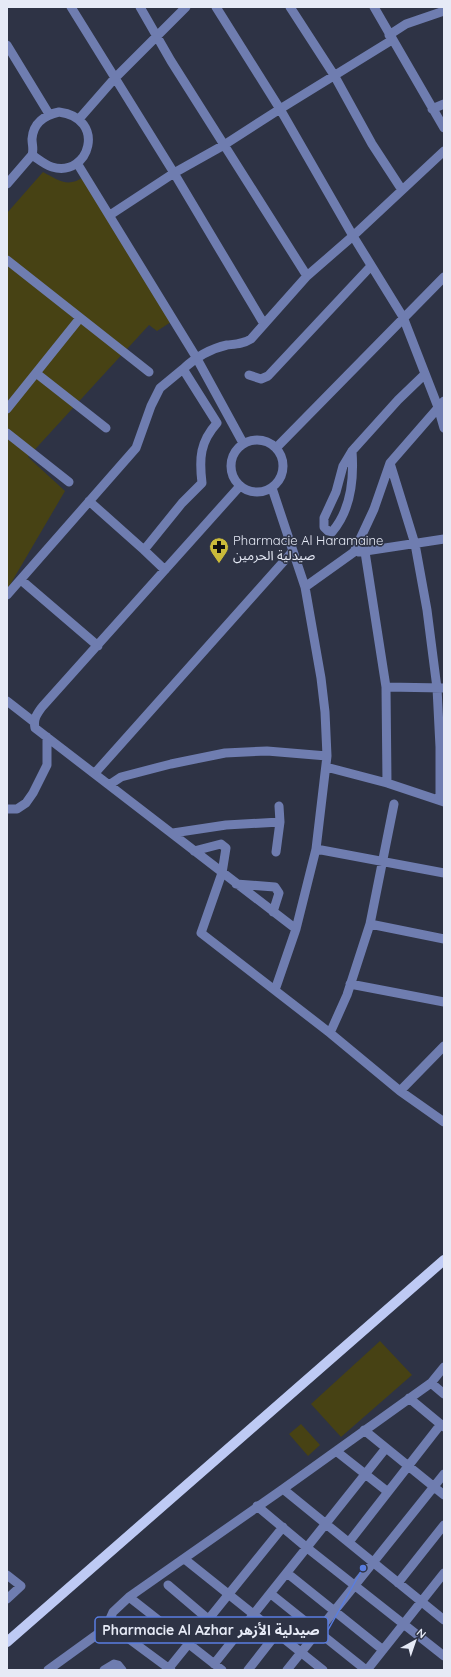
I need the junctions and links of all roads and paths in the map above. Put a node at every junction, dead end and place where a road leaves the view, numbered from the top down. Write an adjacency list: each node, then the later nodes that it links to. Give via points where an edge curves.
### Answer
1 (71, 7): 12 (street)
2 (140, 7): 8 (street)
3 (186, 7): 8 (street)
4 (216, 7): 14 (street)
5 (290, 7): 11 (street)
6 (374, 7): 9 (street)
7 (444, 10): 9 (street, via 406,24)
8 (157, 36): 12 (street); 19 (street)
9 (391, 37): 11 (street); 15 (street)
10 (7, 45): 16 (street)
11 (334, 75): 14 (street); 25 (street, via 372,144)
12 (114, 79): 17 (street); 23 (street)
13 (444, 104): 15 (street)
14 (280, 109): 19 (street); 27 (street)
15 (432, 109): 18 (street)
16 (49, 114): 17 (street, via 69,113); 21 (street, via 40,120 34,129)
17 (79, 119): 22 (street, via 89,140 84,156)
18 (444, 128)
19 (224, 145): 23 (street); 30 (street)
20 (444, 151): 25 (street)
21 (32, 154): 22 (street, via 44,164 58,168); 24 (street)
22 (77, 163): 26 (street)
23 (174, 173): 26 (street); 34 (street)
24 (7, 184)
25 (402, 190): 27 (street)
26 (110, 215): 35 (street)
27 (353, 236): 29 (street); 30 (street)
28 (9, 265): 33 (street)
29 (371, 266): 32 (street); 40 (street, via 268,376 261,379)
30 (307, 276): 34 (street)
31 (444, 278): 32 (street)
32 (403, 317): 39 (street); 49 (street)
33 (80, 318): 37 (street); 38 (street)
34 (264, 324): 35 (street, via 244,343 218,348)
35 (196, 357): 36 (street); 43 (street)
36 (183, 369): 44 (street); 55 (street, via 160,388 136,448)
37 (149, 372)
38 (36, 373): 42 (street); 45 (street)
39 (425, 374): 41 (street); 50 (street)
40 (249, 375)
41 (441, 404): 46 (street); 51 (street)
42 (7, 409)
43 (228, 414): 44 (street); 48 (street)
44 (217, 422): 58 (street, via 205,439 199,462 202,483 182,503)
45 (106, 428)
46 (444, 428)
47 (7, 433): 52 (street)
48 (243, 443): 49 (street, via 256,439 264,440); 53 (street, via 231,460 234,479)
49 (276, 448): 54 (street, via 282,456 284,465 278,482)
50 (352, 451): 50 (street, via 343,466 336,492 324,518 324,527 328,531 332,532 336,527 347,504 353,470)
51 (390, 463): 57 (street); 60 (street, via 374,509)
52 (69, 482)
53 (240, 486): 54 (street, via 255,493); 62 (street)
54 (272, 488): 59 (street)
55 (89, 501): 58 (street); 63 (street)
56 (444, 539): 57 (street)
57 (415, 544): 61 (street); 68 (street)
58 (144, 550): 62 (street)
59 (293, 551): 64 (street); 74 (street)
60 (354, 552): 61 (street); 64 (street)
61 (365, 552): 67 (street)
62 (165, 570): 66 (street)
63 (21, 580): 65 (street); 66 (street)
64 (304, 587): 72 (street, via 321,678)
65 (7, 596)
66 (98, 646): 70 (street, via 42,707)
67 (386, 688): 68 (street); 75 (street)
68 (441, 688): 77 (street)
69 (7, 701): 70 (street)
70 (34, 722): 71 (street, via 35,728)
71 (47, 737): 74 (street); 80 (street, via 47,765 33,794 17,809)
72 (327, 756): 73 (street); 76 (street, via 267,751 225,753 121,777)
73 (326, 767): 75 (street); 83 (street)
74 (94, 773): 76 (street)
75 (387, 783): 77 (street)
76 (109, 785): 82 (street)
77 (442, 801)
78 (394, 804): 86 (street)
79 (279, 806): 81 (street)
80 (7, 810)
81 (280, 822): 82 (street, via 226,825); 85 (street)
82 (173, 833): 84 (street)
83 (316, 849): 86 (street); 92 (street)
84 (194, 851): 87 (street); 87 (street, via 221,844 225,846)
85 (276, 852)
86 (383, 862): 88 (street); 91 (street)
87 (222, 873): 89 (street); 95 (street, via 201,933)
88 (444, 873)
89 (236, 884): 90 (street); 90 (street, via 275,887 279,892)
90 (273, 912): 92 (street)
91 (370, 924): 93 (street); 94 (street)
92 (296, 929): 95 (street)
93 (444, 939)
94 (350, 984): 96 (street); 97 (street)
95 (274, 990): 97 (street)
96 (444, 1002)
97 (330, 1033): 100 (street)
98 (444, 1046): 99 (street)
99 (441, 1056): 100 (street)
100 (400, 1091): 101 (street)
101 (444, 1122)
102 (444, 1260): 145 (main road)
103 (444, 1367): 104 (street)
104 (437, 1380): 105 (street); 106 (street)
105 (444, 1394)
106 (409, 1398): 107 (street); 108 (street)
107 (442, 1426): 111 (street)
108 (364, 1430): 109 (street); 110 (street)
109 (386, 1448): 111 (street); 112 (street)
110 (336, 1451): 112 (street); 115 (street)
111 (408, 1466): 114 (street); 116 (street)
112 (364, 1474): 116 (street); 119 (street)
113 (444, 1474): 114 (street)
114 (434, 1487): 117 (street); 125 (street)
115 (282, 1490): 118 (street); 119 (street)
116 (388, 1492): 122 (street)
117 (444, 1495)
118 (257, 1506): 121 (street); 134 (street)
119 (325, 1523): 122 (street); 123 (street)
120 (444, 1525): 129 (street)
121 (283, 1527): 123 (street); 132 (street)
122 (349, 1542): 125 (street)
123 (306, 1547): 126 (street); 131 (street)
124 (187, 1561): 132 (street)
125 (374, 1562): 129 (street); 131 (street)
126 (287, 1573): 133 (street); 137 (street)
127 (444, 1573): 136 (street)
128 (9, 1578): 135 (street, via 21,1586)
129 (398, 1583): 136 (street)
130 (168, 1585): 139 (street)
131 (354, 1586): 137 (street); 141 (street)
132 (229, 1594): 138 (street); 139 (street)
133 (271, 1594): 138 (street); 142 (street)
134 (129, 1597): 146 (street); 152 (street, via 112,1612 106,1628)
135 (7, 1599)
136 (421, 1602): 140 (street); 141 (street)
137 (335, 1611): 142 (street); 147 (street)
138 (254, 1614): 143 (street); 150 (street)
139 (208, 1619): 146 (street)
140 (444, 1620)
141 (403, 1624): 147 (street); 149 (street)
142 (317, 1632): 148 (street); 159 (street)
143 (277, 1633): 148 (street); 156 (street)
144 (126, 1636): 151 (street)
145 (7, 1642)
146 (188, 1643): 150 (street); 151 (street)
147 (383, 1650): 159 (street)
148 (301, 1653): 157 (street); 158 (street)
149 (444, 1656)
150 (214, 1664): 155 (street)
151 (170, 1669)
152 (48, 1670)
153 (104, 1670): 154 (street, via 114,1664)
154 (122, 1670)
155 (222, 1670)
156 (248, 1670)
157 (287, 1670)
158 (323, 1670)
159 (366, 1670)

